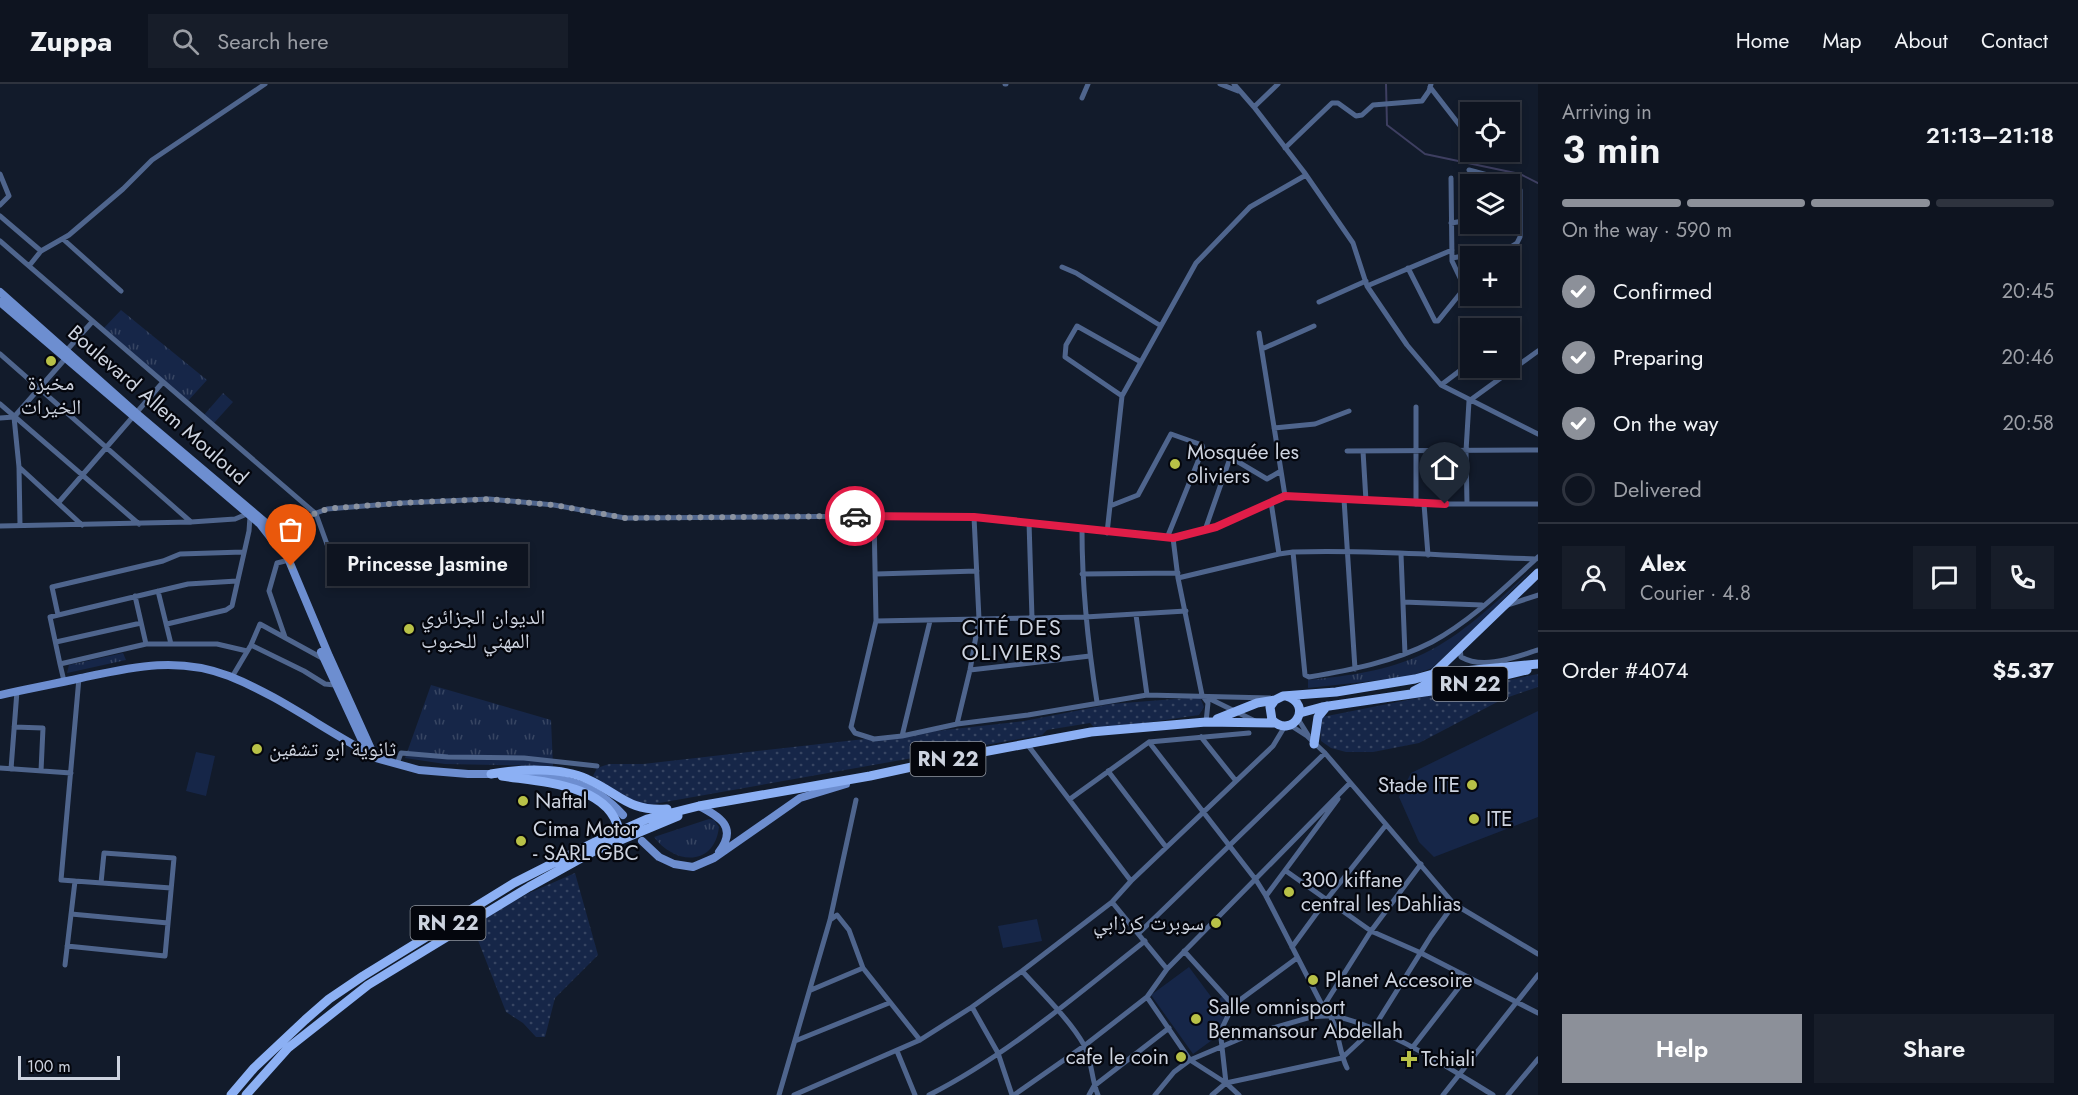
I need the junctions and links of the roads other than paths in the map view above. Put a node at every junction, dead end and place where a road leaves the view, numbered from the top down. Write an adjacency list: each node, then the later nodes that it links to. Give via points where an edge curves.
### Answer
1 (265, 84): 22 (street, via 152,160)
2 (1088, 84): 8 (street)
3 (1220, 84): 7 (street)
4 (1234, 84): 7 (street)
5 (1278, 84): 9 (street)
6 (1431, 86): 10 (street); 11 (street, via 1422,101 1376,104 1362,115 1356,116 1332,103)
7 (1240, 92): 9 (street)
8 (1082, 98)
9 (1254, 107): 11 (street)
10 (1460, 126)
11 (1286, 148): 15 (street)
12 (1469, 170): 14 (street)
13 (0, 174): 17 (street, via 9,196)
14 (1484, 174)
15 (1306, 175): 30 (street, via 1353,243); 36 (street, via 1250,207 1196,263)
16 (1451, 178): 20 (street)
17 (0, 205)
18 (0, 216): 25 (street)
19 (1460, 221): 20 (street)
20 (1452, 222): 24 (street)
21 (1520, 234): 26 (street, via 1518,243 1509,248)
22 (63, 239): 25 (street); 31 (street)
23 (0, 241): 27 (street)
24 (1452, 250): 26 (street); 29 (street)
25 (41, 251): 27 (street)
26 (1452, 258): 29 (street, via 1463,290 1438,321)
27 (29, 266): 35 (street)
28 (1062, 267): 36 (street)
29 (1408, 268): 30 (street)
30 (1367, 283): 34 (street); 47 (street, via 1407,345)
31 (121, 291)
32 (0, 292): 40 (main road, Boulevard Allem Mouloud)
33 (0, 302): 43 (main road, Boulevard Allem Mouloud)
34 (1319, 302)
35 (92, 322): 40 (street); 46 (street)
36 (1161, 326): 44 (street)
37 (1314, 326): 39 (street)
38 (1259, 333): 39 (street)
39 (1262, 349): 57 (street)
40 (68, 350): 43 (street); 54 (main road, Boulevard Allem Mouloud)
41 (1538, 351): 50 (street)
42 (0, 354): 48 (street)
43 (65, 359): 48 (street); 54 (main road, Boulevard Allem Mouloud)
44 (1141, 362): 49 (street); 49 (street, via 1077,326 1066,345 1065,357)
45 (1460, 371): 47 (street)
46 (163, 382): 54 (street); 78 (street)
47 (1441, 385): 50 (street)
48 (39, 389): 55 (street); 59 (street)
49 (1122, 396): 77 (street)
50 (1469, 400): 58 (street); 64 (street)
51 (0, 404): 55 (street)
52 (1416, 407): 62 (street)
53 (1349, 411): 57 (street, via 1315,424)
54 (134, 415): 59 (street); 79 (main road, Boulevard Allem Mouloud); 89 (main road, Boulevard Allem Mouloud)
55 (14, 417): 56 (street); 65 (street); 67 (street)
56 (0, 418)
57 (1274, 428): 66 (street)
58 (1538, 434)
59 (107, 448): 67 (street); 82 (street)
60 (1538, 450): 64 (street)
61 (1363, 451): 62 (street); 63 (street); 70 (street)
62 (1415, 451): 64 (street); 73 (street)
63 (1347, 452)
64 (1466, 452): 75 (street)
65 (19, 466): 71 (street); 86 (street)
66 (1281, 471): 68 (street); 91 (street, via 1267,479 1235,460 1229,461)
67 (83, 476): 71 (street); 84 (street)
68 (1285, 496): 69 (street); 72 (street)
69 (1344, 499): 70 (street); 96 (street)
70 (1366, 501): 73 (street)
71 (59, 502): 87 (street)
72 (1271, 502): 91 (street); 99 (street)
73 (1416, 504): 74 (street)
74 (1424, 504): 75 (street); 101 (street)
75 (1467, 504): 76 (street)
76 (1538, 504)
77 (1110, 506): 93 (street); 94 (street, via 1138,495 1171,434 1202,444)
78 (316, 514): 80 (street, via 336,508 489,499 554,505 625,518); 89 (street); 95 (street)
79 (249, 515): 82 (street); 85 (main road, Boulevard Allem Mouloud); 92 (street)
80 (874, 516): 81 (street); 106 (street)
81 (974, 517): 83 (street); 104 (street)
82 (191, 522): 84 (street)
83 (1029, 522): 90 (street); 120 (street)
84 (139, 524): 87 (street)
85 (260, 524): 92 (street); 103 (main road, Boulevard Allem Mouloud)
86 (20, 525): 87 (street); 88 (street)
87 (82, 525)
88 (0, 526)
89 (272, 530): 168 (main road, Boulevard Allem Mouloud, via 282,544)
90 (1082, 530): 93 (street); 107 (street)
91 (1205, 530): 94 (street)
92 (249, 531): 97 (street)
93 (1107, 532): 94 (street)
94 (1170, 538): 108 (street)
95 (328, 547)
96 (1348, 551): 98 (street); 100 (street); 139 (street)
97 (243, 552): 109 (street); 117 (street, via 180,554 52,587)
98 (1293, 552): 99 (street); 139 (street, via 1305,675)
99 (1279, 554): 108 (street)
100 (1401, 554): 101 (street); 113 (street)
101 (1428, 555): 102 (street)
102 (1537, 558): 114 (street)
103 (285, 561): 126 (street, via 278,563 269,591); 136 (main road, Boulevard Allem Mouloud)
104 (977, 571): 106 (street); 121 (street)
105 (1538, 573): 115 (main road)
106 (876, 574): 122 (street)
107 (1082, 574): 108 (street); 119 (street)
108 (1178, 575): 116 (street)
109 (237, 581): 110 (street, via 188,584); 125 (street, via 234,603 228,609)
110 (158, 591): 112 (street); 125 (street)
111 (1538, 595): 115 (street)
112 (135, 596): 117 (street); 124 (street)
113 (1403, 602): 114 (street); 134 (street)
114 (1483, 605): 134 (street, via 1434,641)
115 (1503, 606): 131 (main road)
116 (1186, 611): 118 (street); 150 (street)
117 (58, 615): 127 (street, via 50,617)
118 (1136, 615): 119 (street); 149 (street)
119 (1085, 617): 120 (street); 135 (street)
120 (1032, 618): 121 (street)
121 (979, 619): 123 (street); 140 (street)
122 (876, 621): 123 (street); 163 (street, via 851,727 855,733 874,739)
123 (930, 621): 163 (street)
124 (141, 623): 127 (street); 128 (street)
125 (167, 624): 129 (street)
126 (285, 637): 130 (street, via 260,624); 136 (street)
127 (56, 642): 137 (street)
128 (146, 644): 129 (street); 137 (street)
129 (171, 644): 133 (street, via 217,644)
130 (251, 645): 133 (street); 146 (street, via 325,684)
131 (1458, 650): 132 (street, via 1468,661 1486,663); 141 (main road, via 1455,660); 142 (main road)
132 (1538, 650)
133 (247, 651): 143 (street)
134 (1405, 654): 139 (street)
135 (1090, 656): 140 (street); 153 (street)
136 (324, 659): 146 (main road, Boulevard Allem Mouloud)
137 (60, 664): 145 (street)
138 (1538, 666): 141 (main road, RN 22); 151 (main road, RN 22, via 1452,688)
139 (1355, 669)
140 (970, 670): 159 (street)
141 (1468, 671): 142 (main road, RN 22)
142 (1434, 674): 151 (main road, via 1429,683); 152 (main road, RN 22)
143 (232, 677): 144 (main road, via 187,665 166,664); 168 (main road)
144 (79, 678): 145 (main road); 176 (street)
145 (64, 681): 147 (main road)
146 (335, 685): 168 (main road, Boulevard Allem Mouloud)
147 (17, 691): 148 (main road); 161 (street)
148 (0, 695)
149 (1147, 695): 150 (street); 153 (street)
150 (1202, 695): 152 (street); 155 (street); 157 (street, via 1208,703)
151 (1401, 696): 154 (main road, RN 22)
152 (1279, 698): 155 (main road, RN 22); 156 (main road, via 1295,700 1299,708); 160 (main road, via 1270,712)
153 (1097, 702): 159 (street)
154 (1327, 706): 156 (main road, RN 22); 167 (main road, via 1318,717)
155 (1239, 711): 157 (main road, RN 22); 158 (street, RN 22)
156 (1293, 721): 160 (main road); 167 (street); 167 (street); 179 (street)
157 (1206, 722): 158 (main road, RN 22); 166 (main road, RN 22, via 1099,731)
158 (1258, 722): 160 (main road, RN 22)
159 (957, 723): 163 (street)
160 (1275, 723)
161 (14, 727): 173 (street); 174 (street, via 44,728)
162 (1249, 733): 164 (street)
163 (902, 735)
164 (1201, 737): 165 (street); 179 (street)
165 (1149, 742): 175 (street); 184 (street)
166 (1027, 744): 178 (main road, RN 22); 181 (street)
167 (1314, 744): 169 (street)
168 (370, 752): 170 (main road)
169 (1325, 753): 180 (street); 189 (street)
170 (397, 764): 171 (street, via 402,753 412,753); 177 (main road, via 419,770)
171 (597, 766)
172 (0, 768): 173 (street)
173 (11, 769): 174 (street)
174 (41, 771): 176 (street)
175 (1108, 771): 181 (street); 190 (street)
176 (71, 773): 195 (street, via 61,880)
177 (491, 774): 183 (main road, via 564,772 586,778 628,804 642,808); 185 (main road, via 571,781 596,791); 187 (main road, via 579,790 615,816)
178 (870, 776): 183 (main road, RN 22); 191 (main road, via 800,798)
179 (1236, 781): 184 (street)
180 (1350, 783): 186 (street); 193 (street); 194 (street)
181 (1070, 799): 196 (street)
182 (856, 800): 204 (street)
183 (699, 806): 187 (main road, RN 22, via 647,819); 191 (main road, via 718,816 726,828 725,841); 250 (main road, RN 22, via 594,851 368,985 288,1048)
184 (1203, 812): 189 (street); 190 (street)
185 (623, 815)
186 (1386, 825): 192 (street); 200 (street)
187 (619, 831): 249 (main road, RN 22, via 514,883 329,999 254,1068)
188 (642, 841): 191 (main road, via 659,857 674,864 693,867)
189 (1231, 846): 194 (street); 207 (street)
190 (1166, 847): 196 (street)
191 (714, 858)
192 (1420, 864): 202 (street); 206 (street)
193 (1286, 871): 199 (street); 200 (street)
194 (1256, 880): 199 (street); 211 (street)
195 (75, 881): 197 (street); 203 (street)
196 (1131, 881): 201 (street)
197 (101, 883): 198 (street); 198 (street, via 104,853 174,858)
198 (171, 888): 205 (street)
199 (1266, 896): 210 (street)
200 (1327, 899): 206 (street); 210 (street)
201 (1112, 902): 207 (street); 218 (street)
202 (1454, 904): 212 (street); 213 (street)
203 (71, 914): 205 (street); 209 (street)
204 (830, 920): 216 (street, via 837,915 849,930); 221 (street)
205 (168, 923): 209 (street, via 165,956)
206 (1371, 931): 212 (street); 227 (street)
207 (1139, 933): 208 (street)
208 (1145, 941): 217 (street); 228 (street)
209 (68, 946): 215 (street)
210 (1292, 947): 214 (street)
211 (1184, 951): 217 (street); 225 (street)
212 (1421, 953): 220 (street); 233 (street)
213 (1538, 954)
214 (1297, 958): 225 (street); 227 (street)
215 (65, 965)
216 (863, 968): 221 (street); 224 (street)
217 (1167, 969): 222 (street)
218 (1022, 971): 226 (street); 228 (street)
219 (1538, 975): 223 (street)
220 (1467, 977): 223 (street); 238 (street)
221 (811, 990): 235 (street)
222 (1147, 997): 232 (street); 236 (street)
223 (1518, 1002): 229 (street); 245 (street)
224 (889, 1003): 234 (street); 235 (street)
225 (1233, 1005): 237 (street, via 1223,1026)
226 (972, 1007): 234 (street); 240 (street)
227 (1323, 1007): 230 (street); 231 (street)
228 (1058, 1011): 236 (street); 240 (street)
229 (1538, 1013)
230 (1332, 1016): 231 (street); 233 (street); 241 (street)
231 (1311, 1017): 237 (street)
232 (1169, 1028): 243 (street); 247 (street)
233 (1373, 1029): 238 (street); 241 (street)
234 (920, 1040): 239 (street)
235 (795, 1041): 251 (street)
236 (1084, 1046): 247 (street); 255 (street)
237 (1222, 1046): 243 (street); 246 (street)
238 (1412, 1048): 245 (street)
239 (897, 1051): 248 (street); 253 (street)
240 (998, 1053): 254 (street); 255 (street)
241 (1342, 1058): 244 (street); 246 (street)
242 (1538, 1059): 264 (street)
243 (1190, 1060): 246 (street); 259 (street)
244 (1347, 1068)
245 (1459, 1075): 262 (street); 263 (street)
246 (1226, 1083): 260 (street); 261 (street)
247 (1094, 1086): 256 (street); 257 (street); 258 (street)
248 (810, 1092): 252 (street)
249 (231, 1095)
250 (246, 1095)
251 (779, 1095)
252 (794, 1095)
253 (915, 1095)
254 (929, 1095)
255 (1013, 1095)
256 (1083, 1095)
257 (1089, 1095)
258 (1098, 1095)
259 (1155, 1095)
260 (1212, 1095)
261 (1239, 1095)
262 (1443, 1095)
263 (1493, 1095)
264 (1508, 1095)

